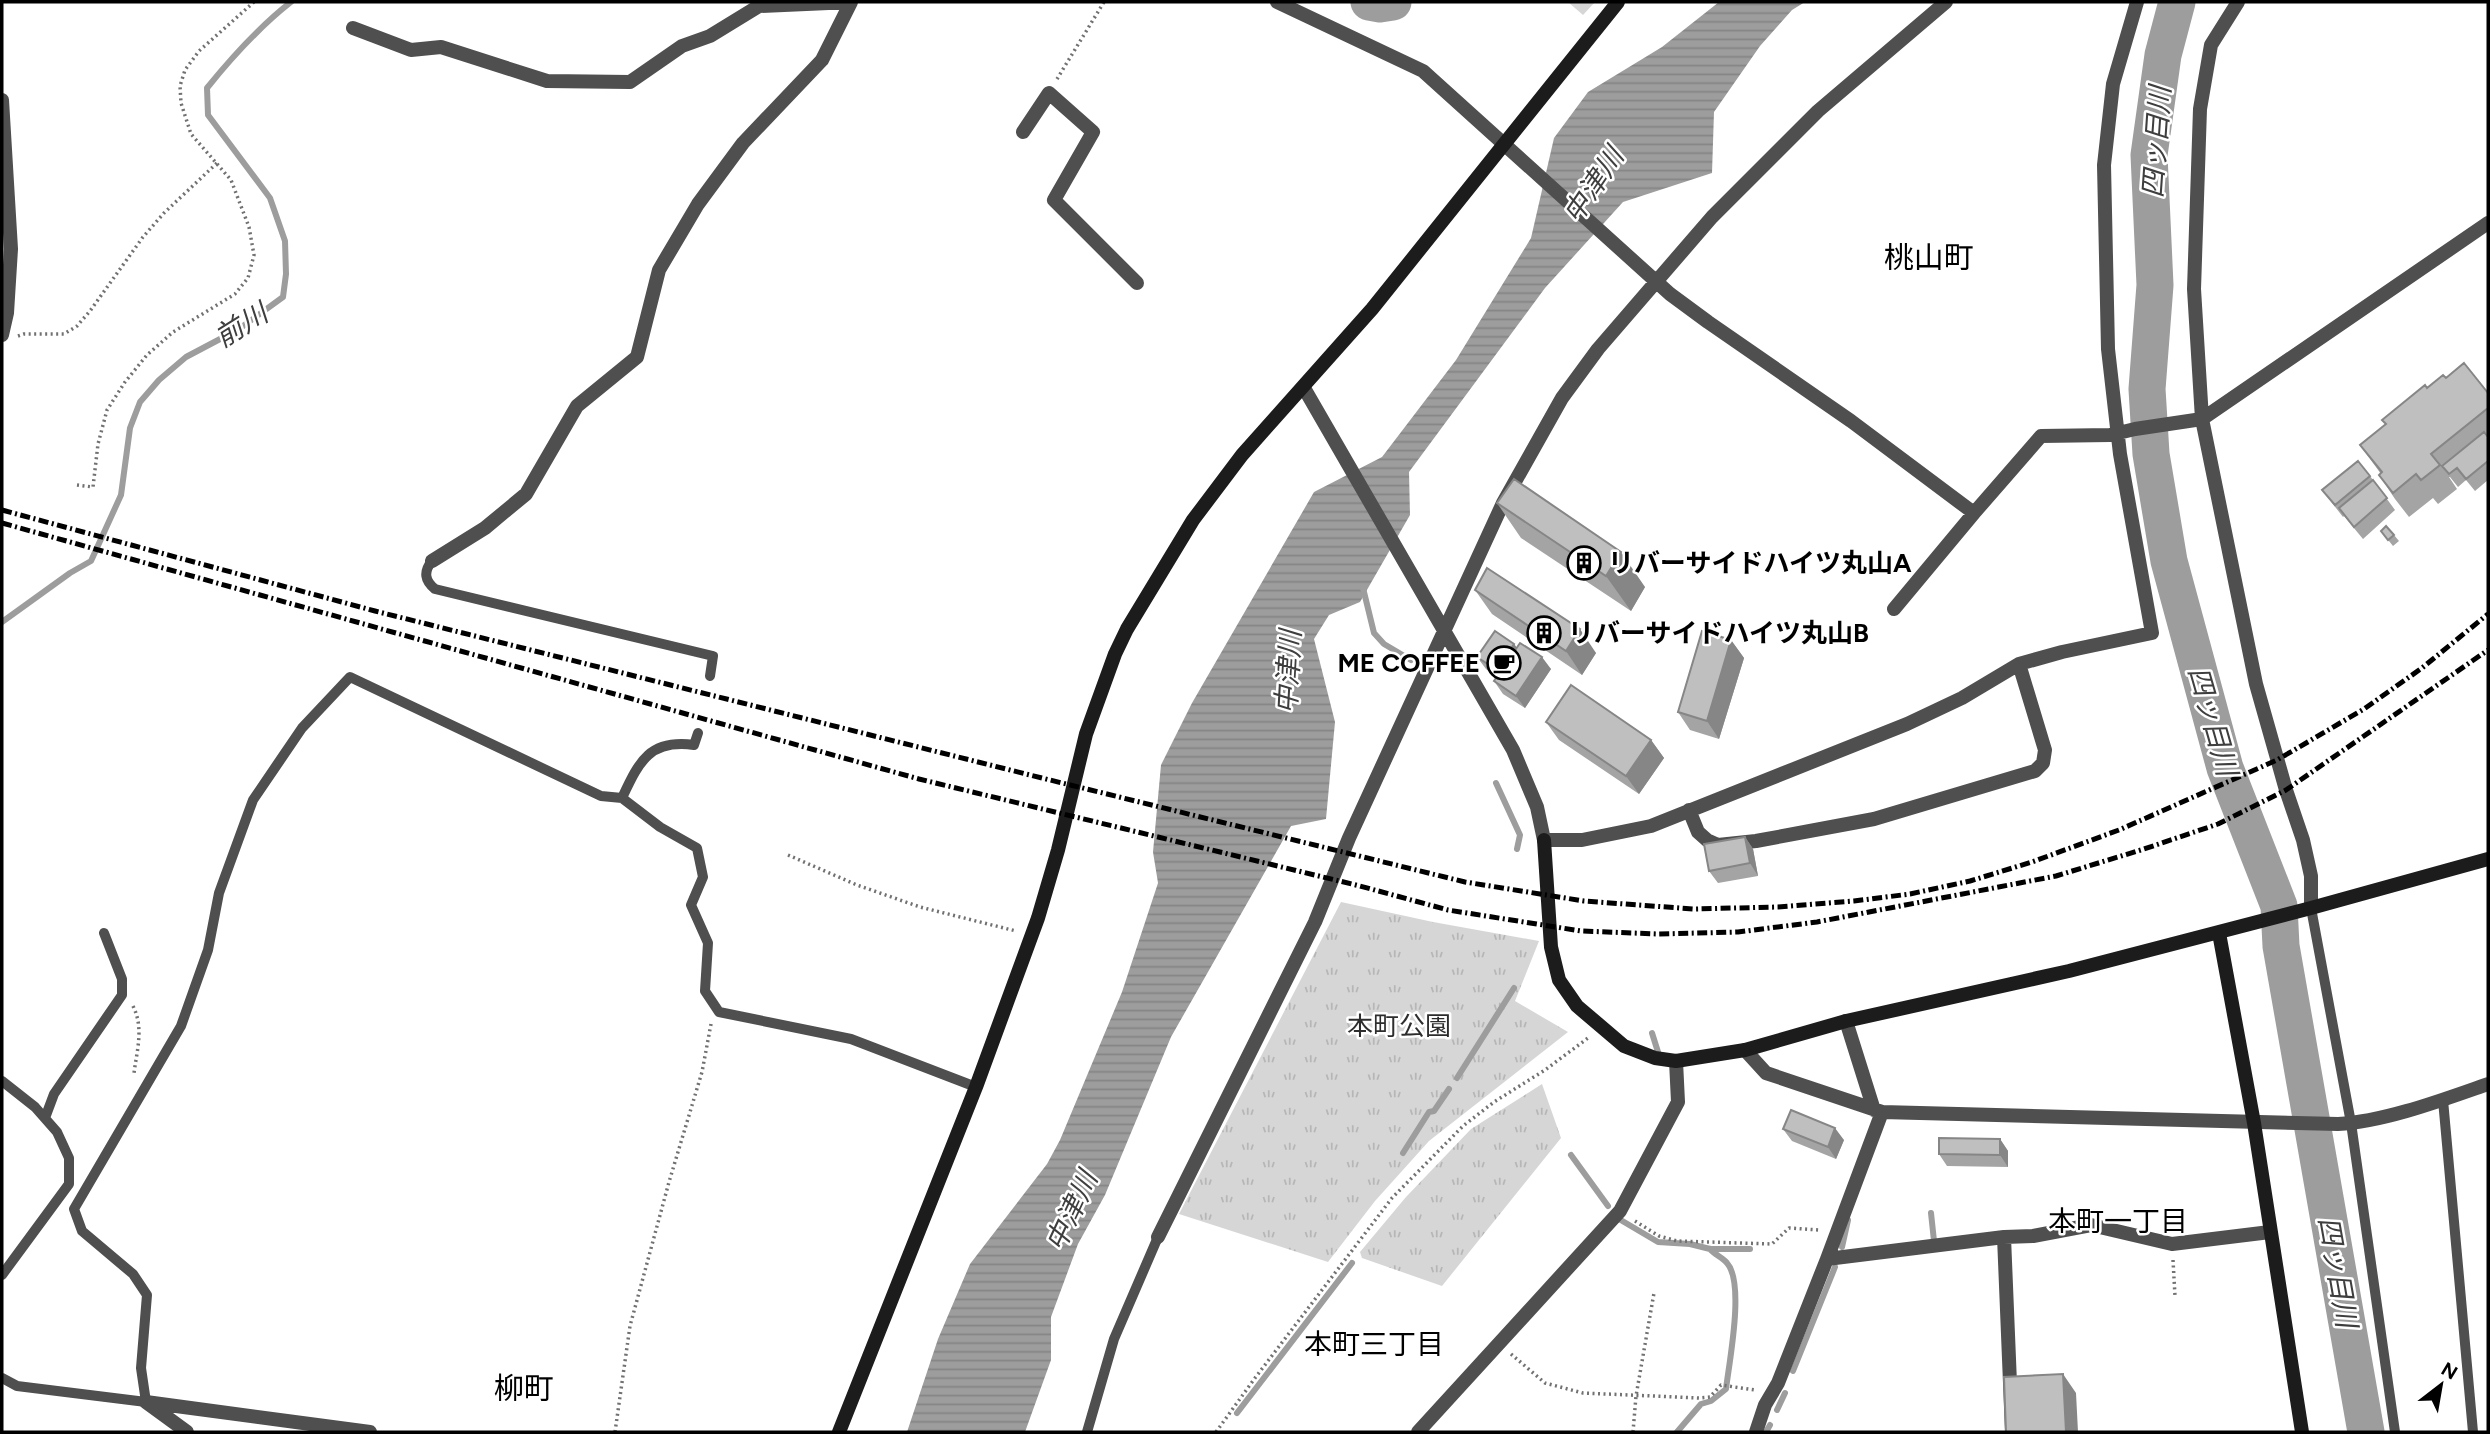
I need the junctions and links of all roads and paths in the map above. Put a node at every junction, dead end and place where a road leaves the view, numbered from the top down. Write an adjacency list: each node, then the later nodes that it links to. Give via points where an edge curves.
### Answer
1 (254, 2): 14 (path, via 199,51 180,86 191,134)
2 (851, 2): 9 (street, via 759,6 710,36 682,46 630,82 547,82 441,47 411,50); 24 (street, via 822,60 743,143 698,204 659,270 637,357 577,406 526,495)
3 (1104, 2): 10 (path)
4 (1277, 2): 13 (street, via 1423,71)
5 (1618, 2): 13 (street)
6 (1946, 2): 16 (street, via 1818,111)
7 (2137, 2): 21 (street, via 2113,84 2104,165 2108,349)
8 (2238, 2): 20 (street, via 2211,45 2200,109 2194,289)
9 (353, 28)
10 (1049, 93): 12 (street); 17 (street, via 1093,132 1054,200)
11 (2, 100): 18 (street, via 11,249)
12 (1023, 132)
13 (1506, 144): 16 (street); 19 (street)
14 (217, 163): 18 (path, via 143,237 77,326 64,334); 22 (path, via 231,180 249,227 254,255 248,278 235,294 173,332 147,355 107,410 93,487)
15 (2488, 223): 20 (street)
16 (1651, 277): 23 (street); 26 (street, via 1562,398 1503,503)
17 (1137, 284)
18 (8, 336)
19 (1304, 388): 26 (street); 38 (street, via 1242,455 1193,520 1127,629 1086,734)
20 (2196, 420): 21 (street); 35 (street, via 2256,684 2305,849 2311,879)
21 (2118, 433): 23 (street, via 2041,436); 27 (street, via 2152,633)
22 (77, 485)
23 (1974, 513): 25 (street)
24 (432, 562): 28 (lane, via 426,576 435,589 713,656)
25 (1894, 609)
26 (1445, 634): 32 (street, via 1513,750 1537,807); 57 (street, via 1349,838 1315,922)
27 (2018, 664): 31 (street, via 1907,724); 31 (street, via 2045,750 2043,763 2035,771 1874,819 1756,841 1718,845 1707,840)
28 (710, 676)
29 (698, 733): 30 (lane, via 694,745 662,745 650,752 633,773)
30 (622, 798): 40 (lane, via 697,848 703,877 691,905 708,943 705,991); 68 (lane, via 601,796 350,677 302,728 253,800 219,893 208,950 181,1026 74,1209 82,1231 134,1274 146,1295 141,1368)
31 (1689, 810): 32 (street, via 1612,835)
32 (1544, 840): 42 (street, via 1551,947 1559,979 1577,1006)
33 (788, 855): 38 (path, via 920,907)
34 (2488, 859): 35 (street)
35 (2307, 909): 37 (street); 53 (lane)
36 (104, 933): 39 (lane, via 122,979)
37 (2219, 933): 41 (street); 52 (street)
38 (1032, 935): 48 (street)
39 (120, 998): 46 (path, via 132,1003 139,1018); 51 (lane, via 54,1094)
40 (714, 1005): 48 (lane, via 719,1012 851,1040); 71 (path, via 702,1072 630,1326)
41 (1846, 1021): 43 (street); 50 (street)
42 (1602, 1029): 44 (street, via 1624,1046); 74 (path, via 1462,1126 1392,1198)
43 (1745, 1050): 44 (street); 50 (street, via 1766,1073)
44 (1676, 1061): 54 (street, via 1678,1102)
45 (2, 1081): 51 (lane)
46 (132, 1084)
47 (2488, 1084): 49 (street)
48 (976, 1087): 72 (street)
49 (2443, 1100): 53 (street); 81 (lane)
50 (1878, 1111): 52 (street); 55 (street)
51 (45, 1118): 61 (lane, via 69,1158 69,1184)
52 (2255, 1123): 53 (street); 56 (street)
53 (2344, 1124): 80 (lane)
54 (1620, 1211): 55 (path, via 1659,1236 1677,1241 1772,1244 1789,1228); 64 (street)
55 (1835, 1232): 60 (street)
56 (2270, 1232): 59 (street); 79 (street)
57 (1158, 1237): 73 (lane, via 1114,1339)
58 (2004, 1237): 59 (street, via 2091,1224); 60 (street); 78 (street)
59 (2172, 1244): 63 (path)
60 (1827, 1259): 77 (street)
61 (2, 1275)
62 (1654, 1293): 67 (path)
63 (2175, 1296)
64 (1499, 1344): 67 (path, via 1545,1382 1583,1393); 75 (street)
65 (2, 1378): 68 (lane, via 17,1386)
66 (1730, 1385): 67 (path, via 1721,1385 1710,1397)
67 (1636, 1396): 76 (path)
68 (146, 1402): 69 (street); 70 (street)
69 (187, 1432)
70 (370, 1432)
71 (615, 1432)
72 (839, 1432)
73 (1087, 1432)
74 (1216, 1432)
75 (1418, 1432)
76 (1633, 1432)
77 (1756, 1432)
78 (2011, 1432)
79 (2302, 1432)
80 (2395, 1432)
81 (2473, 1432)

